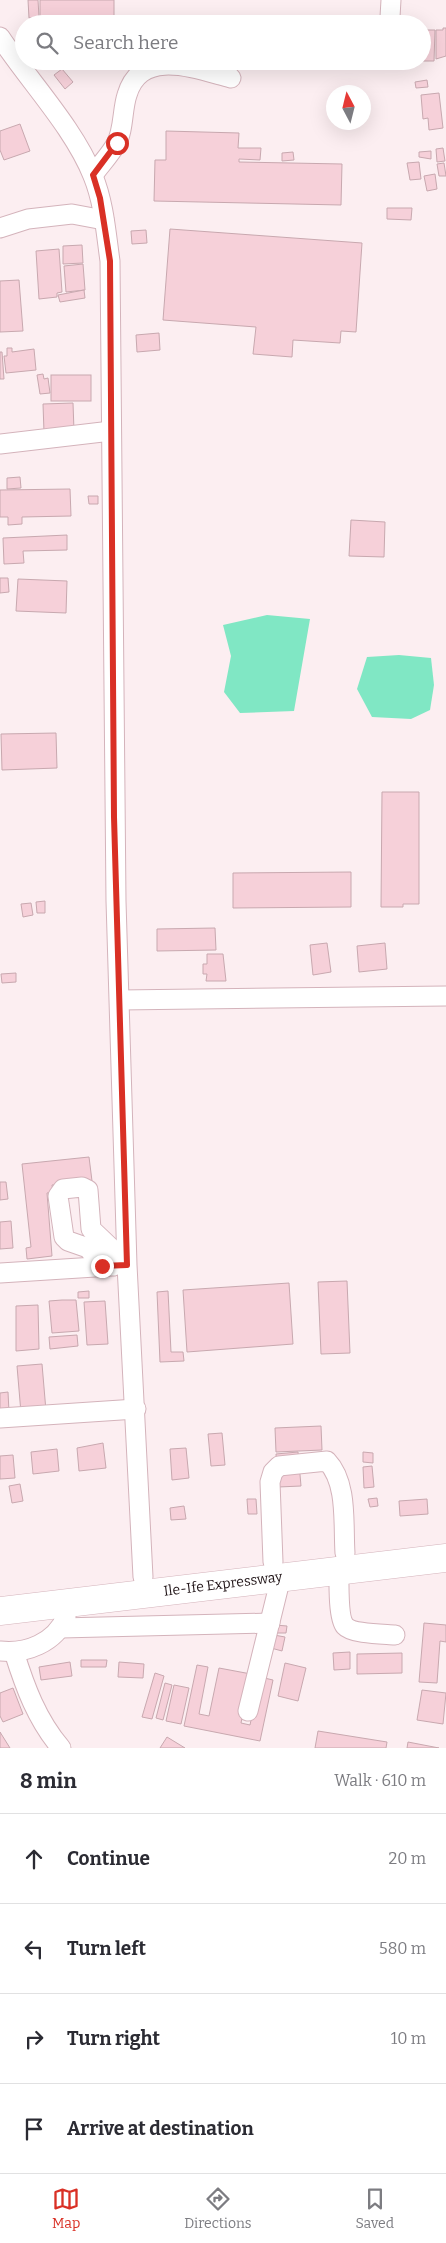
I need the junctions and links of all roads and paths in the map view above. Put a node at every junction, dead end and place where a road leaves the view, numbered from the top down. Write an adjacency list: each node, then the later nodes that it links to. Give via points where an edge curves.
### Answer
1 (0, 37): 2 (street)
2 (15, 61)
3 (21, 70): 7 (street, via 70,132)
4 (145, 70): 7 (street, via 134,79 127,94 117,143)
5 (200, 70): 6 (street)
6 (230, 78)
7 (93, 175): 8 (street)
8 (104, 220): 9 (street, via 72,214 28,219); 10 (street, via 110,261)
9 (0, 228)
10 (111, 431): 11 (street); 13 (street, via 116,740 114,817)
11 (0, 444)
12 (446, 996): 13 (street)
13 (120, 1000): 15 (street)
14 (86, 1238): 15 (street, via 112,1249)
15 (115, 1266): 16 (street); 17 (street)
16 (0, 1273)
17 (136, 1409): 18 (street); 23 (street)
18 (0, 1418)
19 (446, 1542): 21 (highway, Ile-Ife Expressway)
20 (446, 1558): 21 (highway, Ile-Ife Expressway)
21 (342, 1562): 22 (highway, Ile-Ife Expressway); 22 (street, via 340,1480 335,1469 327,1461 278,1466 270,1482); 29 (street, via 342,1618 345,1626 353,1630)
22 (277, 1570): 23 (highway, Ile-Ife Expressway); 25 (highway, Ile-Ife Expressway); 27 (street)
23 (143, 1577): 24 (highway, Ile-Ife Expressway)
24 (0, 1593)
25 (72, 1602): 26 (highway, Ile-Ife Expressway); 28 (street)
26 (0, 1611)
27 (270, 1623): 28 (street); 31 (street)
28 (61, 1628): 30 (street, via 48,1641)
29 (395, 1635)
30 (7, 1652): 32 (street, via 51,1736)
31 (248, 1711)
32 (61, 1748)

